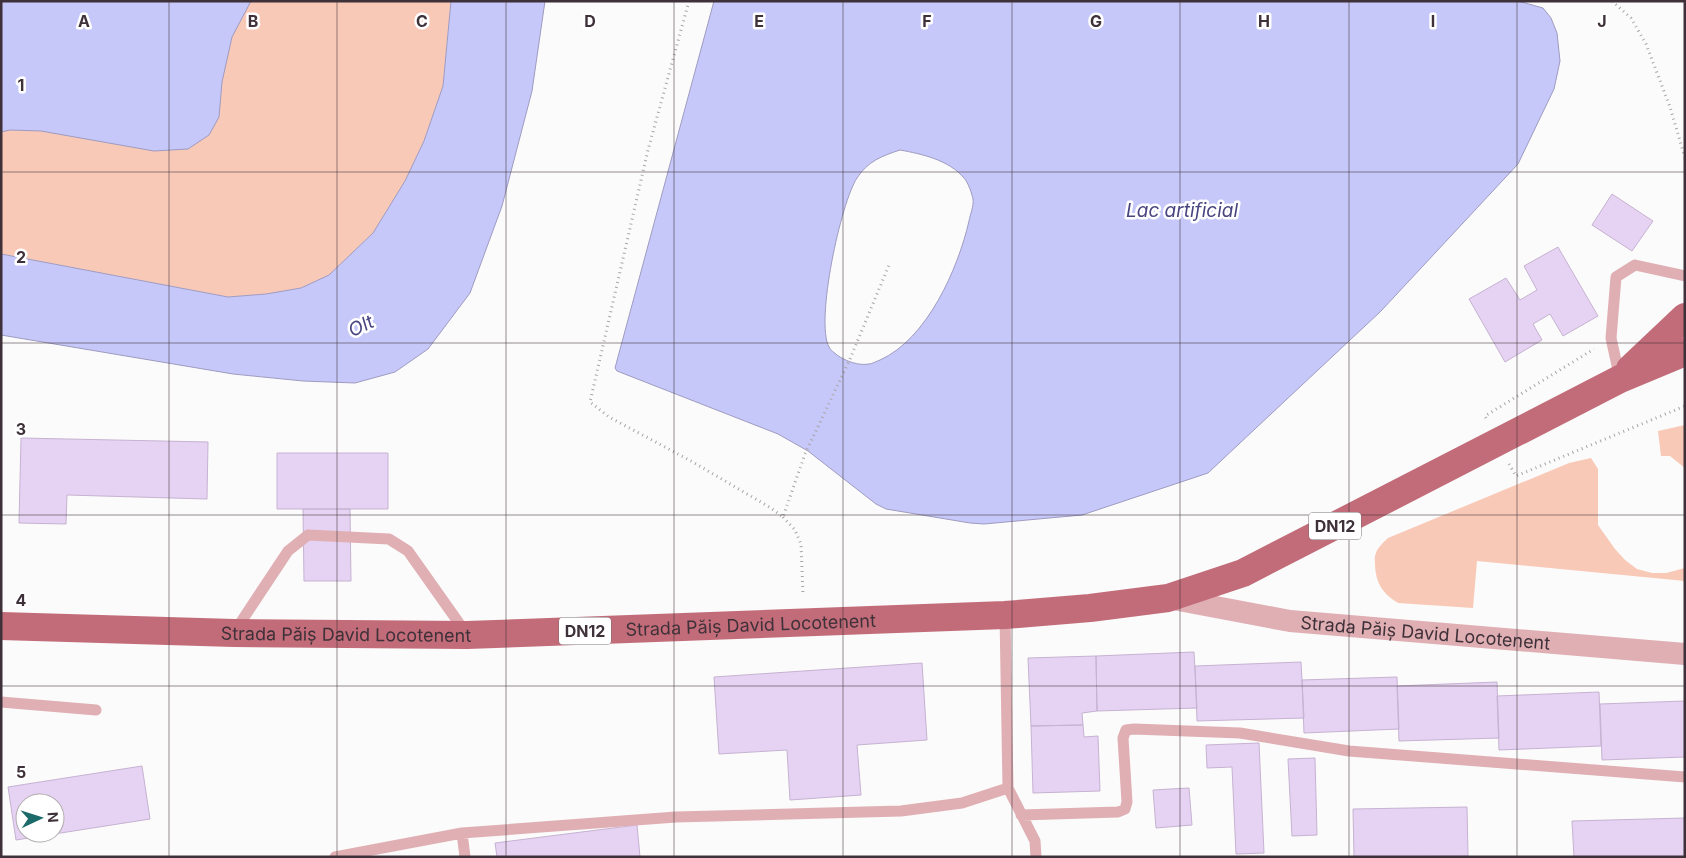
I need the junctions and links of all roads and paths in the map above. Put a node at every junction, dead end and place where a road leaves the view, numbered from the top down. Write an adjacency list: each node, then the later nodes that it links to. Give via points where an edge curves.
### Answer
1 (690, 1): 9 (path, via 648,150 590,402 609,417)
2 (1612, 1): 3 (path, via 1631,18 1646,44)
3 (1685, 158)
4 (889, 265): 9 (path, via 806,454)
5 (1685, 276): 8 (lane, via 1635,265 1616,277 1611,338)
6 (1685, 317): 8 (main road, Strada Păiș David Locotenent / DN12)
7 (1685, 353): 8 (main road, Strada Păiș David Locotenent / DN12)
8 (1620, 379): 10 (main road, Strada Păiș David Locotenent / DN12, via 1243,573)
9 (783, 517): 12 (path, via 795,530 801,544)
10 (1168, 598): 11 (main road, Strada Păiș David Locotenent / DN12); 16 (street, Strada Păiș David Locotenent, via 1290,621)
11 (1005, 615): 12 (main road, Strada Păiș David Locotenent / DN12); 20 (lane)
12 (804, 623): 15 (main road, Strada Păiș David Locotenent / DN12)
13 (1, 626): 14 (main road, Strada Păiș David Locotenent / DN12)
14 (234, 633): 15 (main road, Strada Păiș David Locotenent / DN12); 15 (lane, via 288,551 308,535 389,539 408,551)
15 (467, 635)
16 (1685, 654)
17 (1, 702): 18 (lane)
18 (96, 710)
19 (1685, 777): 21 (lane, via 1349,751 1240,733 1134,729 1126,730 1124,738 1127,802 1124,809 1118,812)
20 (1008, 788): 21 (lane); 22 (lane, via 962,804 901,811 676,818)
21 (1021, 815): 25 (lane, via 1035,841)
22 (462, 833): 23 (lane); 24 (lane)
23 (335, 857)
24 (466, 857)
25 (1036, 857)

